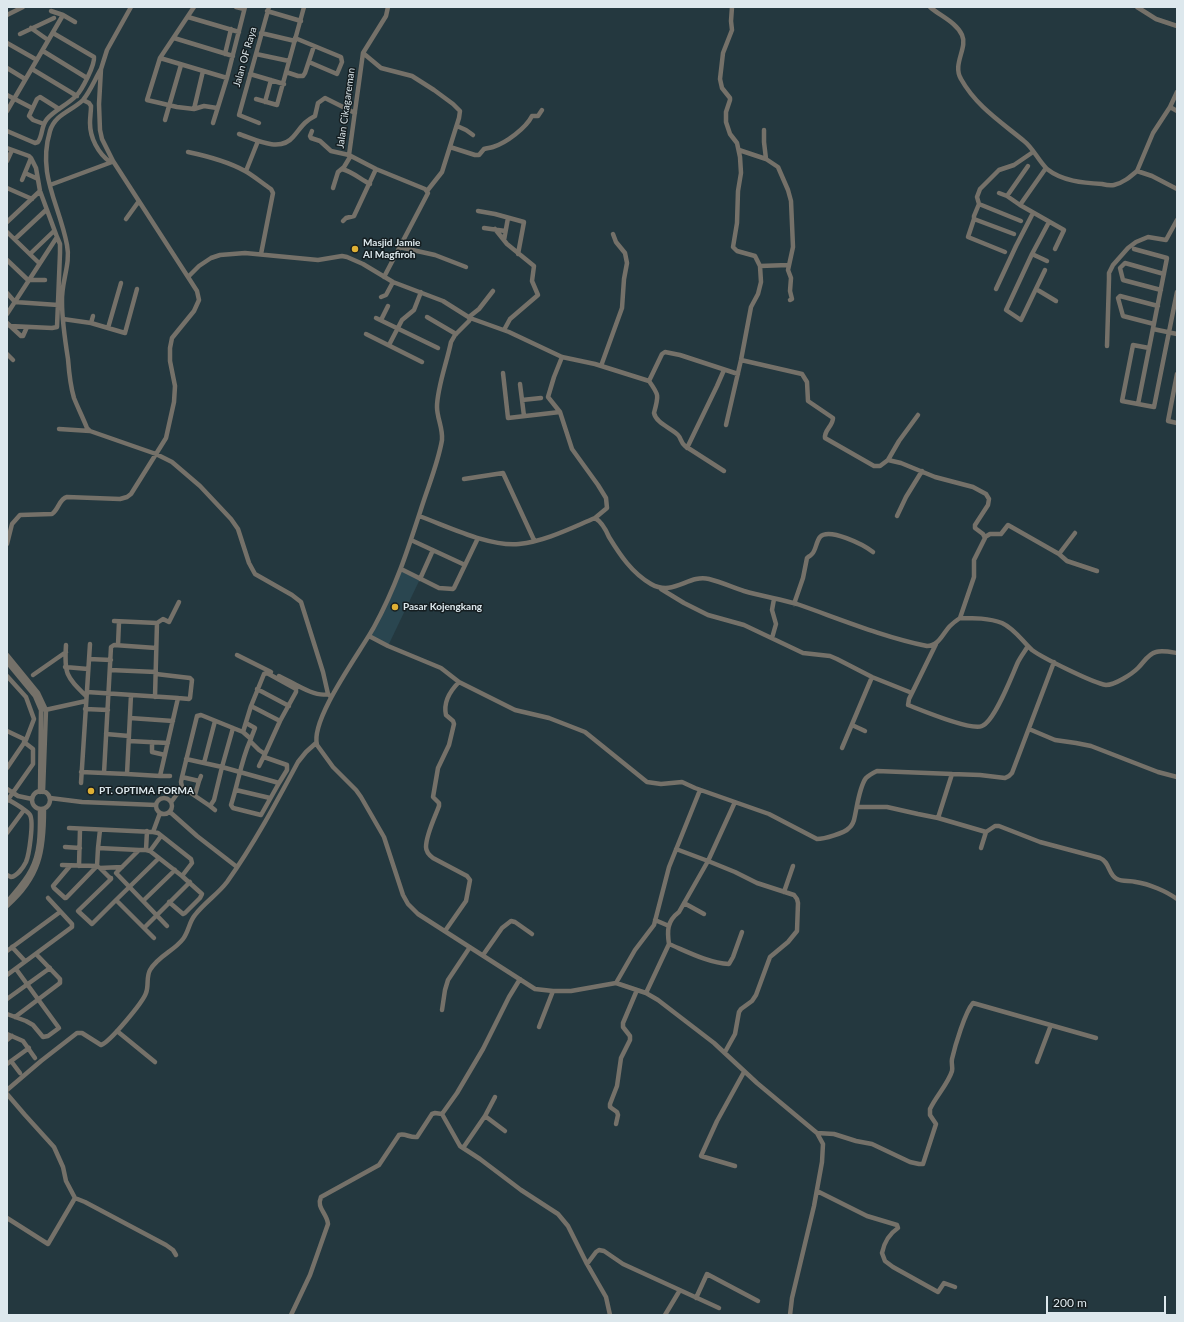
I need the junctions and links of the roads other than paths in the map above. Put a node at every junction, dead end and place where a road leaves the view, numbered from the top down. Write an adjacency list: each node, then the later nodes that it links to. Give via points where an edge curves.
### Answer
1 (23, 7): 13 (street)
2 (131, 7): 44 (street, via 107,50)
3 (194, 7): 15 (street)
4 (236, 7): 10 (street)
5 (304, 7): 17 (street)
6 (388, 7): 33 (street, Jalan Cikagareman, via 386,16)
7 (732, 7): 83 (street, via 732,30 723,52 720,79 722,88 730,99 726,122)
8 (930, 7): 85 (street, via 959,30 962,36 958,72 975,101 1026,143)
9 (1137, 7): 20 (street, via 1156,19)
10 (245, 8): 23 (street)
11 (50, 9): 14 (street); 16 (street)
12 (268, 9): 17 (street); 25 (street, Jalan OF Raya)
13 (7, 15)
14 (63, 15): 18 (street); 19 (street)
15 (188, 17): 22 (street); 27 (street)
16 (54, 18): 19 (street); 21 (street)
17 (301, 21): 28 (street)
18 (75, 22)
19 (56, 25): 24 (street)
20 (1177, 26)
21 (31, 28): 26 (street); 29 (street)
22 (231, 29): 23 (street); 34 (street)
23 (239, 32): 36 (street)
24 (53, 33): 29 (street); 48 (street, via 94,57)
25 (261, 33): 28 (street); 35 (street, Jalan OF Raya)
26 (20, 34)
27 (174, 38): 34 (street); 37 (street)
28 (295, 39): 31 (street); 39 (street)
29 (48, 40): 32 (street)
30 (7, 43): 38 (street)
31 (314, 46): 40 (street); 40 (street, via 341,57 342,62 337,74)
32 (43, 51): 38 (street); 48 (street)
33 (363, 53): 69 (street, Jalan Cikagareman); 74 (street, via 381,68 412,76 453,104 460,112)
34 (225, 54): 36 (street)
35 (256, 54): 39 (street); 47 (street, Jalan OF Raya)
36 (232, 56): 49 (street)
37 (160, 58): 41 (street); 60 (street, via 147,100)
38 (37, 60): 43 (street)
39 (289, 61): 46 (street)
40 (309, 62): 46 (street, via 303,76)
41 (181, 65): 45 (street); 60 (street)
42 (7, 68): 50 (street)
43 (32, 69): 50 (street); 55 (street)
44 (101, 69): 58 (street); 90 (street, via 100,130)
45 (203, 71): 49 (street); 65 (street)
46 (286, 72): 52 (street)
47 (250, 74): 51 (street); 71 (street, Jalan OF Raya, via 239,115)
48 (87, 78): 55 (street)
49 (227, 78): 63 (street)
50 (25, 79): 56 (street)
51 (271, 80): 52 (street); 59 (street)
52 (284, 84): 59 (street, via 277,105)
53 (1177, 92): 64 (street)
54 (7, 94): 56 (street)
55 (77, 96): 62 (street)
56 (14, 99): 61 (street); 67 (street)
57 (256, 99): 59 (street)
58 (83, 100): 90 (street, via 91,106 91,133 96,145 104,157); 101 (street, via 59,116 51,129 45,156)
59 (265, 102)
60 (170, 106): 65 (street); 70 (street)
61 (32, 108): 62 (street, via 40,97); 72 (street, via 30,118)
62 (59, 108): 72 (street)
63 (217, 108): 65 (street, via 204,106); 73 (street)
64 (1170, 108): 68 (street); 96 (street, via 1153,133)
65 (194, 109)
66 (542, 110): 81 (street, via 538,116 532,116 512,137 494,147 484,149 479,155)
67 (7, 111)
68 (1177, 111)
69 (355, 113): 80 (street, via 323,98 318,103 315,116 307,119 289,142 282,145); 86 (street, Jalan Cikagareman)
70 (165, 120)
71 (259, 123)
72 (44, 124): 76 (street, via 38,143)
73 (213, 124)
74 (457, 126): 79 (street); 81 (street)
75 (764, 130): 88 (street)
76 (7, 131)
77 (312, 131): 86 (street, via 311,138 320,141 331,151)
78 (239, 134): 80 (street)
79 (473, 136)
80 (258, 141): 95 (street)
81 (450, 147): 105 (street, via 440,176)
82 (10, 149): 87 (street); 89 (street)
83 (739, 150): 88 (street); 146 (street, via 741,173 733,248 735,251 754,255)
84 (188, 152): 95 (street)
85 (1033, 152): 92 (street); 111 (street, via 1016,164 1002,168 996,173 978,192)
86 (349, 156): 93 (street); 94 (street, Jalan Cikagareman)
87 (31, 158): 97 (street); 98 (street)
88 (766, 159): 145 (street, via 778,166 790,201 793,247)
89 (7, 161)
90 (112, 162): 101 (street); 110 (street)
91 (1028, 166): 108 (street)
92 (1046, 168): 96 (street, via 1064,178 1113,185 1127,180); 112 (street)
93 (342, 169): 100 (street, via 352,172); 103 (street, via 338,172)
94 (376, 169): 100 (street); 105 (street, Jalan Cikagareman)
95 (246, 171): 139 (street, via 271,189 272,193)
96 (1137, 171): 104 (street)
97 (25, 173): 98 (street); 99 (street)
98 (38, 179): 106 (street)
99 (22, 180)
100 (370, 184): 120 (street, via 354,216)
101 (50, 185): 177 (street, via 69,258 63,285)
102 (7, 188): 109 (street)
103 (334, 188)
104 (1177, 189)
105 (427, 191): 134 (street, via 428,195)
106 (40, 192): 109 (street); 113 (street)
107 (999, 193): 108 (street)
108 (1007, 196): 112 (street)
109 (32, 198): 122 (street)
110 (139, 201): 117 (street); 151 (street)
111 (979, 204): 118 (street); 121 (street)
112 (1020, 204): 115 (street)
113 (46, 210): 126 (street); 132 (street)
114 (478, 211): 116 (street)
115 (1033, 213): 123 (street); 159 (street)
116 (508, 218): 127 (street); 140 (street, via 524,222)
117 (126, 219)
118 (974, 219): 130 (street); 137 (street, via 968,237)
119 (1177, 220): 190 (street, via 1166,240 1150,236 1143,238 1128,248 1110,269)
120 (343, 221)
121 (1021, 221)
122 (7, 222)
123 (1049, 222): 135 (street, via 1064,230); 141 (street)
124 (484, 228): 125 (street)
125 (495, 230): 127 (street); 133 (street)
126 (54, 231): 131 (street); 138 (street)
127 (505, 231): 133 (street)
128 (7, 232): 132 (street)
129 (612, 234): 198 (street, via 625,253 627,263 622,308)
130 (1014, 234)
131 (57, 237): 144 (street); 170 (street, via 60,244)
132 (15, 239): 138 (street)
133 (504, 240): 140 (street)
134 (399, 247): 147 (street); 152 (street)
135 (1055, 249)
136 (1134, 249): 150 (street, via 1167,258)
137 (1005, 252)
138 (30, 254): 144 (street)
139 (261, 254): 151 (street, via 220,255 211,258); 152 (street, via 318,260 342,256 354,259)
140 (518, 254): 184 (street, via 534,266 532,281 538,295 510,319)
141 (1032, 254): 143 (street); 160 (street, via 1006,310 1021,320)
142 (7, 260): 154 (street)
143 (1047, 262)
144 (39, 263): 149 (street)
145 (788, 265): 146 (street); 167 (street, via 791,278)
146 (760, 266): 196 (street, via 760,285 751,307)
147 (466, 267)
148 (1045, 270): 160 (street)
149 (34, 271): 153 (street); 154 (street)
150 (1164, 274): 161 (street); 161 (street, via 1125,263 1120,268 1123,280)
151 (188, 276): 216 (street, via 199,300 194,311 172,338 170,361 175,386 174,402 166,438)
152 (384, 277): 156 (street)
153 (37, 279): 154 (street); 155 (street)
154 (28, 280): 169 (street)
155 (45, 280)
156 (393, 282): 163 (street); 166 (street, via 386,295)
157 (120, 283): 182 (street)
158 (137, 289): 182 (street, via 125,333)
159 (996, 289)
160 (1036, 289): 168 (street)
161 (1161, 290): 172 (street)
162 (493, 291): 176 (street)
163 (421, 292): 176 (street, via 443,301); 183 (street, via 414,310)
164 (1177, 292): 185 (street)
165 (7, 293): 169 (street)
166 (381, 297)
167 (790, 300)
168 (1056, 301)
169 (16, 302): 170 (street); 173 (street)
170 (58, 305): 180 (street, via 56,328)
171 (388, 306): 183 (street, via 378,319)
172 (1158, 306): 181 (street); 181 (street, via 1120,296 1118,298 1123,316)
173 (7, 314)
174 (93, 316): 178 (street)
175 (427, 317): 187 (street)
176 (469, 317): 184 (street); 187 (street, via 469,321)
177 (63, 319): 178 (street); 214 (street, via 74,397)
178 (90, 323): 182 (street)
179 (8, 325): 180 (street); 180 (street, via 22,336)
180 (27, 327)
181 (1154, 327): 185 (street); 192 (street)
182 (108, 328)
183 (397, 328): 189 (street); 191 (street)
184 (504, 330): 194 (street)
185 (1169, 332): 188 (street); 207 (street, via 1154,407)
186 (366, 334): 189 (street)
187 (456, 334): 221 (street, via 451,342 438,391 437,408 442,441)
188 (1177, 334)
189 (389, 345): 197 (street)
190 (1107, 346)
191 (438, 348)
192 (1149, 348): 207 (street); 207 (street, via 1133,345 1122,401)
193 (7, 354): 195 (street)
194 (562, 356): 198 (street); 208 (street, via 548,396)
195 (13, 360)
196 (741, 360): 201 (street); 217 (street, via 802,374 807,382 808,401 833,418 825,438 874,466 880,466)
197 (422, 362)
198 (601, 366): 203 (street)
199 (724, 370): 201 (street); 203 (street, via 665,352); 215 (street)
200 (503, 373): 210 (street, via 508,418)
201 (738, 374): 212 (street)
202 (1177, 374): 211 (street, via 1168,421)
203 (649, 380): 215 (street, via 658,396 654,416 678,436)
204 (520, 384): 206 (street)
205 (541, 398): 206 (street)
206 (522, 400): 210 (street)
207 (1138, 404)
208 (560, 412): 210 (street); 223 (street, via 572,449 606,498 607,508)
209 (918, 415): 217 (street)
210 (524, 416)
211 (1177, 423)
212 (726, 425)
213 (59, 429): 214 (street)
214 (90, 431): 216 (street)
215 (687, 448): 218 (street)
216 (156, 454): 229 (street, via 127,497 67,497 52,514 20,515 12,524); 271 (street, via 172,462 200,486 231,519 238,528 255,574 300,602)
217 (888, 460): 219 (street)
218 (724, 471)
219 (922, 471): 222 (street); 225 (street, via 973,487 986,494 989,499 988,505 975,526)
220 (464, 479): 228 (street, via 504,473)
221 (419, 516): 226 (street); 227 (street)
222 (898, 516)
223 (595, 518): 228 (street); 237 (street, via 634,572)
224 (1075, 533): 232 (street)
225 (985, 537): 232 (street, via 990,534 1001,534 1008,525); 241 (street, via 974,560 974,577)
226 (478, 538): 228 (street, via 515,544); 233 (street)
227 (411, 540): 230 (street); 234 (street)
228 (534, 540)
229 (7, 544)
230 (433, 550): 233 (street); 236 (street)
231 (873, 552): 240 (street, via 840,536 822,535 812,554 807,558)
232 (1059, 554): 235 (street, via 1067,561)
233 (465, 565): 236 (street, via 452,589 439,588)
234 (401, 569): 236 (street); 243 (street)
235 (1097, 572)
236 (420, 579)
237 (661, 589): 238 (street, via 705,578); 244 (street, via 708,615 734,622)
238 (774, 599): 240 (street); 244 (street, via 772,610 776,624)
239 (179, 602): 242 (street, via 169,622 163,619)
240 (794, 604): 245 (street, via 907,641 927,646)
241 (960, 618): 245 (street); 249 (street, via 988,619 1004,624)
242 (157, 624): 248 (street, via 117,621); 250 (street)
243 (369, 636): 266 (street, via 441,668); 271 (street)
244 (772, 638): 265 (street, via 803,653 830,656)
245 (937, 642): 269 (street)
246 (90, 644): 255 (street)
247 (66, 645): 251 (street)
248 (118, 645): 250 (street); 256 (street, via 112,646)
249 (1028, 646): 258 (street); 269 (street, via 995,711 982,726 947,720 908,705)
250 (156, 648): 262 (street)
251 (66, 652): 259 (street); 263 (street)
252 (1177, 653): 258 (street, via 1154,652 1132,673 1108,685)
253 (7, 655): 278 (street, via 38,693)
254 (237, 655): 271 (street, via 316,694)
255 (89, 659): 256 (street); 260 (street)
256 (111, 660): 261 (street)
257 (7, 662): 278 (street)
258 (1054, 662): 287 (street)
259 (65, 667): 260 (street); 272 (street, via 70,680)
260 (88, 669): 272 (street)
261 (110, 670): 262 (street); 268 (street)
262 (156, 673): 273 (street); 274 (street, via 192,678 190,698)
263 (33, 675)
264 (7, 676): 294 (street, via 26,697 34,719)
265 (872, 677): 269 (street); 285 (street)
266 (459, 682): 325 (street, via 515,710 549,718 588,734 647,782 682,782); 391 (street, via 450,693 446,704 446,715 454,724 449,745 435,780 433,797 439,806 426,847 429,855 470,880 466,901)
267 (258, 689): 275 (street); 276 (street); 276 (street, via 266,673 296,688)
268 (109, 693): 270 (street); 272 (street); 279 (street)
269 (912, 693)
270 (132, 695): 273 (street); 280 (street)
271 (330, 695): 297 (street)
272 (86, 696): 277 (street); 278 (street)
273 (155, 697): 274 (street)
274 (178, 698): 281 (street)
275 (251, 706): 283 (street); 284 (street)
276 (289, 706): 283 (street)
277 (85, 709): 279 (street); 309 (street)
278 (43, 710): 326 (street)
279 (108, 710): 291 (street)
280 (130, 718): 281 (street); 292 (street)
281 (173, 721): 296 (street)
282 (215, 721): 286 (street); 303 (street, via 201,715 197,716); 305 (street)
283 (280, 721): 302 (street)
284 (246, 723): 290 (street); 293 (street, via 255,728)
285 (852, 725): 289 (street); 298 (street)
286 (233, 728): 290 (street); 307 (street)
287 (1029, 729): 313 (street, via 1010,776 1005,778); 317 (street, via 1055,740 1091,746 1158,772)
288 (7, 731): 294 (street)
289 (865, 731)
290 (243, 732): 293 (street)
291 (106, 734): 292 (street); 310 (street)
292 (129, 739): 295 (street); 312 (street)
293 (250, 740): 299 (street); 300 (street)
294 (25, 741): 304 (street); 327 (street, via 34,749 33,764)
295 (152, 742): 296 (street); 301 (street, via 152,752)
296 (168, 743): 301 (street)
297 (316, 743): 367 (street, via 298,762); 391 (street, via 333,767 359,793 387,844 408,904 418,914)
298 (842, 748)
299 (246, 750): 300 (street); 311 (street)
300 (258, 750): 302 (street)
301 (165, 755): 314 (street)
302 (264, 755): 306 (street); 321 (street, via 287,765 287,770)
303 (186, 758): 305 (street); 318 (street)
304 (9, 761): 308 (street)
305 (204, 763): 307 (street)
306 (259, 766)
307 (222, 767): 311 (street); 336 (street, via 214,800)
308 (7, 768)
309 (81, 772): 310 (street); 320 (street)
310 (104, 773): 312 (street)
311 (240, 773): 321 (street); 324 (street)
312 (127, 774): 314 (street)
313 (952, 774): 337 (street, via 877,771 866,779 862,786); 343 (street)
314 (160, 776): 315 (street)
315 (170, 776)
316 (201, 776): 319 (street)
317 (1177, 776)
318 (182, 777): 319 (street); 322 (street)
319 (199, 781): 328 (street)
320 (81, 783)
321 (279, 783): 330 (street)
322 (182, 787): 328 (street); 333 (street)
323 (7, 789): 327 (street)
324 (236, 790): 330 (street); 330 (street, via 231,807 261,814)
325 (700, 790): 334 (street); 356 (street)
326 (42, 792): 329 (street); 331 (street, via 35,794)
327 (12, 793): 331 (street); 332 (street)
328 (195, 795): 336 (street)
329 (50, 798): 335 (street); 338 (street, via 49,805)
330 (270, 798)
331 (32, 799): 338 (street, via 33,804)
332 (7, 800): 339 (street)
333 (172, 802): 335 (street, via 168,798 161,798); 341 (street)
334 (735, 802): 337 (street, via 769,814 819,840 849,829); 360 (street)
335 (156, 805): 342 (street)
336 (210, 806): 340 (street)
337 (858, 807): 343 (street, via 885,807)
338 (42, 809): 380 (street, via 37,855 32,869); 383 (street, via 43,835 39,861 30,879)
339 (24, 810): 350 (street); 370 (street, via 31,820 26,863 15,876)
340 (215, 810)
341 (170, 812): 342 (street); 367 (street)
342 (160, 813): 348 (street)
343 (938, 818): 349 (street)
344 (69, 828): 345 (street)
345 (80, 829): 346 (street); 353 (street)
346 (100, 830): 347 (street); 354 (street)
347 (147, 831): 348 (street); 358 (street)
348 (153, 832): 351 (street)
349 (986, 832): 355 (street); 377 (street, via 997,826 1040,842 1100,858 1106,862 1115,878 1151,886)
350 (7, 833)
351 (161, 836): 358 (street); 371 (street, via 192,859 192,863)
352 (65, 847): 353 (street)
353 (80, 848): 363 (street)
354 (98, 848): 357 (street); 365 (street)
355 (981, 848)
356 (676, 849): 360 (street); 387 (street)
357 (139, 850): 358 (street); 366 (street)
358 (148, 850): 359 (street)
359 (159, 858): 368 (street); 374 (street)
360 (708, 861): 375 (street); 382 (street)
361 (62, 865): 362 (street)
362 (70, 866): 363 (street); 365 (street, via 53,886 64,898)
363 (79, 866): 365 (street)
364 (793, 866): 375 (street)
365 (99, 867): 366 (street); 372 (street)
366 (122, 867): 369 (street)
367 (237, 867): 418 (street, via 226,884 196,914 180,942 155,962 148,976 144,998)
368 (175, 870): 371 (street); 379 (street)
369 (116, 873): 372 (street); 374 (street)
370 (7, 875)
371 (182, 876): 373 (street)
372 (110, 879): 378 (street, via 78,912 92,924)
373 (190, 882): 381 (street); 381 (street, via 202,894 200,898 183,914)
374 (130, 888): 378 (street); 379 (street)
375 (784, 892): 424 (street, via 793,894 798,900 797,931 770,957 756,995 739,1012 735,1034)
376 (48, 898): 384 (street)
377 (1177, 899)
378 (116, 900): 390 (street)
379 (143, 901): 386 (street)
380 (7, 902)
381 (170, 902): 386 (street)
382 (684, 903): 385 (street); 389 (street)
383 (7, 906)
384 (60, 912): 396 (street); 399 (street, via 72,924 72,928)
385 (704, 914)
386 (157, 915): 388 (street); 390 (street)
387 (656, 920): 389 (street); 406 (street)
388 (167, 926)
389 (669, 926): 395 (street)
390 (144, 928): 394 (street)
391 (445, 931): 397 (street)
392 (742, 932): 395 (street, via 729,964 701,957)
393 (532, 934): 400 (street, via 510,921)
394 (154, 938)
395 (669, 944): 410 (street)
396 (12, 947): 398 (street); 401 (street)
397 (470, 947): 400 (street); 413 (street, via 448,980)
398 (7, 951)
399 (36, 954): 401 (street); 403 (street)
400 (483, 955): 405 (street)
401 (25, 961): 404 (street)
402 (7, 966): 404 (street)
403 (50, 968): 407 (street); 412 (street, via 60,979 60,983)
404 (11, 972): 407 (street)
405 (520, 979): 409 (street, via 535,989); 434 (street, via 483,1049)
406 (616, 983): 408 (street); 409 (street, via 580,990)
407 (27, 984): 411 (street); 412 (street)
408 (637, 990): 410 (street); 436 (street, via 623,1023 630,1040 621,1058 616,1090 610,1104 611,1109 618,1115)
409 (553, 991): 417 (street)
410 (646, 993): 424 (street)
411 (7, 999)
412 (38, 1000): 415 (street); 415 (street, via 59,1028 54,1032 44,1037 33,1025)
413 (442, 1010)
414 (7, 1014): 415 (street)
415 (15, 1017)
416 (1051, 1025): 421 (street); 428 (street); 438 (street, via 971,1004 953,1054 953,1069 930,1109 930,1115 936,1124 922,1164 910,1162 872,1144 834,1134)
417 (539, 1027)
418 (118, 1031): 427 (street); 431 (street, via 101,1045 77,1032)
419 (7, 1034): 420 (street)
420 (12, 1036): 422 (street); 423 (street, via 23,1041)
421 (1096, 1038)
422 (7, 1040)
423 (29, 1048): 425 (street); 426 (street)
424 (725, 1052): 429 (street)
425 (35, 1058)
426 (9, 1062): 430 (street)
427 (155, 1062)
428 (1037, 1062)
429 (744, 1072): 438 (street); 440 (street, via 701,1156)
430 (20, 1073)
431 (7, 1090)
432 (7, 1094): 442 (street, via 54,1146)
433 (495, 1097): 435 (street)
434 (442, 1114): 439 (street, via 457,1143); 451 (street, via 432,1114 416,1137 399,1135 380,1164 321,1197 320,1207 328,1224 310,1275)
435 (485, 1116): 437 (street); 439 (street)
436 (616, 1124)
437 (505, 1131)
438 (816, 1133): 441 (street, via 823,1149)
439 (463, 1148): 445 (street, via 558,1214 568,1226)
440 (735, 1166)
441 (817, 1191): 446 (street, via 866,1216 897,1224 898,1228 888,1238 882,1253 885,1261 893,1267 938,1292 944,1283); 454 (street)
442 (75, 1198): 443 (street, via 48,1244); 444 (street, via 166,1245)
443 (7, 1218)
444 (176, 1255)
445 (587, 1264): 447 (street, via 599,1250); 452 (street, via 606,1297)
446 (955, 1287)
447 (680, 1290): 448 (street); 453 (street)
448 (696, 1298): 449 (street, via 707,1274); 450 (street)
449 (758, 1301)
450 (719, 1308)
451 (291, 1315)
452 (610, 1315)
453 (665, 1315)
454 (790, 1315)

